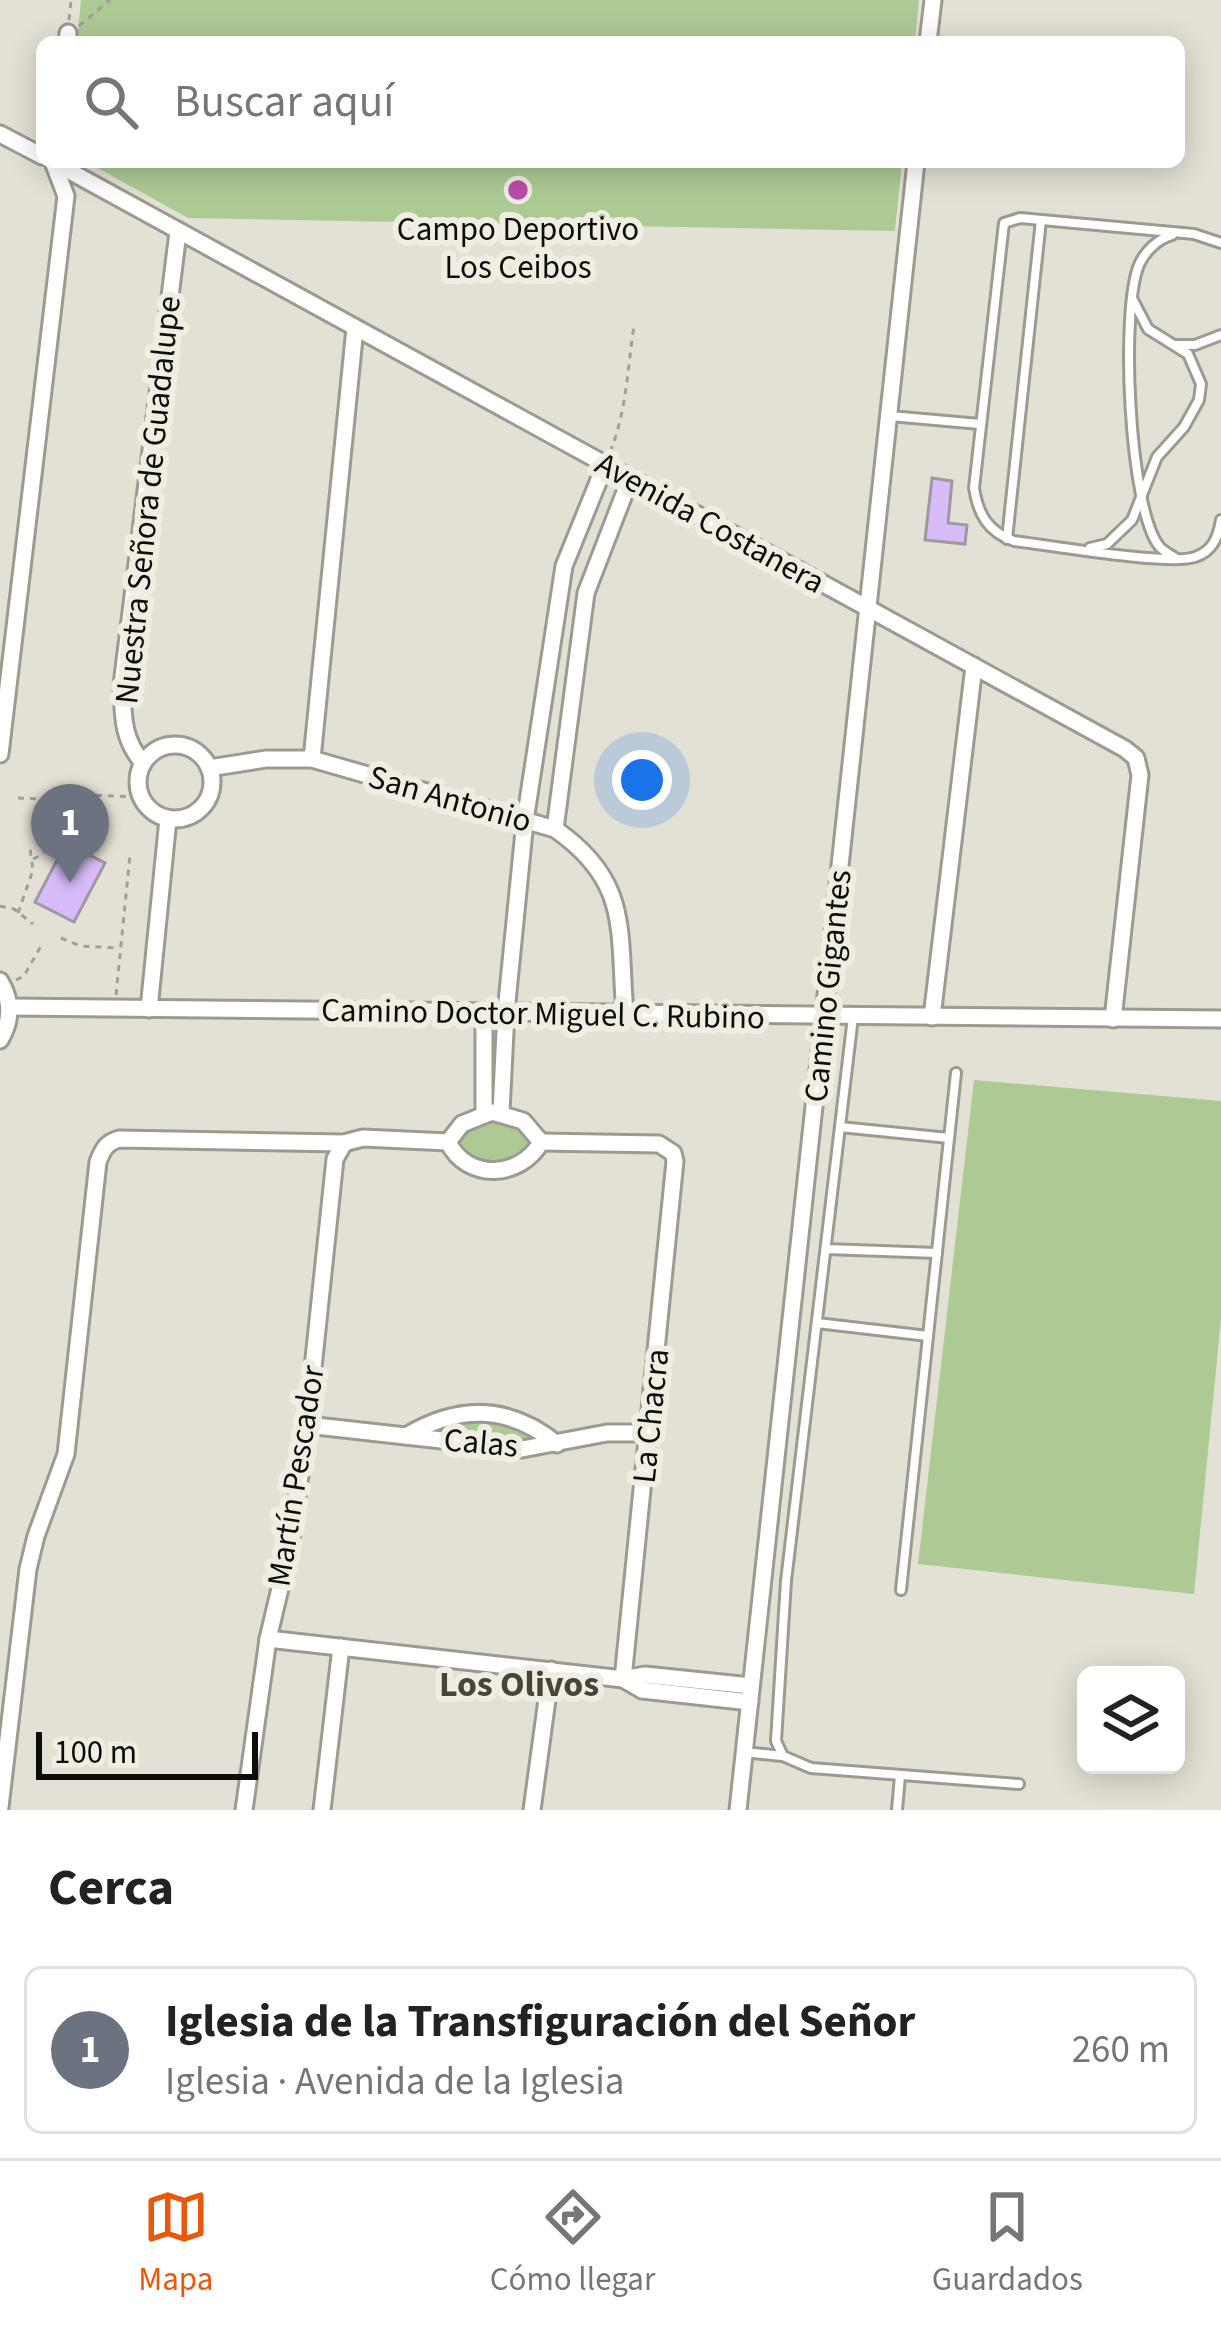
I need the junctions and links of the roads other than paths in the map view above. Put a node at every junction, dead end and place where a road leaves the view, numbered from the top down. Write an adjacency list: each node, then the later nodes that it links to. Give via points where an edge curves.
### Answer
1 (933, 0): 2 (street)
2 (929, 36)
3 (0, 134): 4 (street)
4 (36, 153)
5 (55, 168): 27 (street, via 66,196)
6 (64, 168): 9 (street, Avenida Costanera)
7 (915, 168): 16 (street, Camino Gigantes)
8 (1041, 220): 10 (lane); 17 (lane, via 1011,218 1000,229); 22 (lane)
9 (178, 232): 13 (street, Avenida Costanera); 29 (street, Nuestra Señora de Guadalupe, via 122,685 124,730)
10 (1179, 233): 11 (lane); 12 (lane, via 1162,238 1139,264)
11 (1221, 243)
12 (1132, 300): 15 (lane, via 1148,329); 20 (lane, via 1129,377)
13 (355, 328): 18 (street, Avenida Costanera); 28 (street)
14 (1221, 335): 15 (lane)
15 (1175, 345): 20 (lane, via 1196,368 1199,400 1157,457)
16 (889, 416): 17 (lane); 25 (street, Camino Gigantes)
17 (980, 424): 22 (lane, via 976,501 987,524)
18 (604, 465): 19 (street, Avenida Costanera); 32 (street, via 564,566)
19 (630, 479): 25 (street, Avenida Costanera); 33 (street, via 586,592)
20 (1142, 493): 23 (lane, via 1120,535); 24 (lane, via 1158,545)
21 (1221, 520): 24 (lane, via 1208,550)
22 (1007, 539): 23 (lane)
23 (1083, 549): 24 (lane)
24 (1181, 560)
25 (868, 609): 26 (street, Avenida Costanera); 40 (street, Camino Gigantes)
26 (974, 667): 42 (street); 43 (street, Avenida Costanera, via 1136,758)
27 (0, 754)
28 (312, 759): 30 (street, San Antonio); 32 (street, San Antonio)
29 (143, 763): 30 (street, via 173,745 199,754); 31 (street, via 141,797)
30 (209, 768): 31 (street, via 207,802)
31 (168, 819): 36 (street)
32 (526, 821): 33 (street, San Antonio); 38 (street)
33 (555, 829): 39 (street, San Antonio, via 608,879)
34 (2, 984): 35 (street)
35 (10, 1007): 36 (street, Camino Doctor Miguel C. Rubino); 45 (street)
36 (149, 1009): 37 (street, Camino Doctor Miguel C. Rubino)
37 (484, 1012): 38 (street, Camino Doctor Miguel C. Rubino); 47 (street)
38 (506, 1012): 39 (street, Camino Doctor Miguel C. Rubino); 47 (street)
39 (625, 1015): 40 (street, Camino Doctor Miguel C. Rubino)
40 (824, 1017): 41 (street, Camino Doctor Miguel C. Rubino); 66 (street, Camino Gigantes)
41 (854, 1017): 42 (street, Camino Doctor Miguel C. Rubino); 48 (lane)
42 (932, 1017): 43 (street, Camino Doctor Miguel C. Rubino)
43 (1113, 1019): 44 (street, Camino Doctor Miguel C. Rubino)
44 (1221, 1019)
45 (0, 1040)
46 (956, 1073): 49 (lane)
47 (492, 1113): 50 (street, via 462,1124); 51 (street, via 523,1121)
48 (840, 1127): 49 (lane); 53 (lane)
49 (950, 1138): 54 (lane)
50 (448, 1142): 51 (street, via 468,1165 505,1170 522,1166); 52 (street)
51 (541, 1142): 58 (street, La Chacra, via 659,1144 673,1153)
52 (344, 1143): 57 (street, Martín Pescador, via 334,1159); 71 (street, via 119,1138 102,1151 66,1454 28,1569)
53 (826, 1249): 54 (lane); 55 (lane)
54 (937, 1253): 56 (lane)
55 (817, 1323): 56 (lane); 68 (lane, via 786,1581 775,1726)
56 (928, 1336): 61 (lane)
57 (307, 1425): 59 (street, Calas); 62 (street, Martín Pescador)
58 (649, 1433): 60 (street, Calas); 65 (street, La Chacra)
59 (406, 1436): 60 (street, Calas, via 522,1450); 60 (street, Calas, via 453,1413 491,1412)
60 (557, 1444)
61 (901, 1590)
62 (268, 1639): 63 (street); 72 (street, Martín Pescador)
63 (341, 1647): 64 (street); 73 (street)
64 (551, 1670): 65 (street); 74 (street)
65 (622, 1679): 66 (street, via 642,1690)
66 (751, 1694): 67 (street, Camino Gigantes)
67 (744, 1753): 68 (lane); 75 (street, Camino Gigantes)
68 (783, 1756): 69 (lane, via 811,1768)
69 (900, 1776): 70 (lane); 76 (lane)
70 (1019, 1784)
71 (0, 1807)
72 (244, 1810)
73 (322, 1810)
74 (532, 1810)
75 (738, 1810)
76 (897, 1810)

